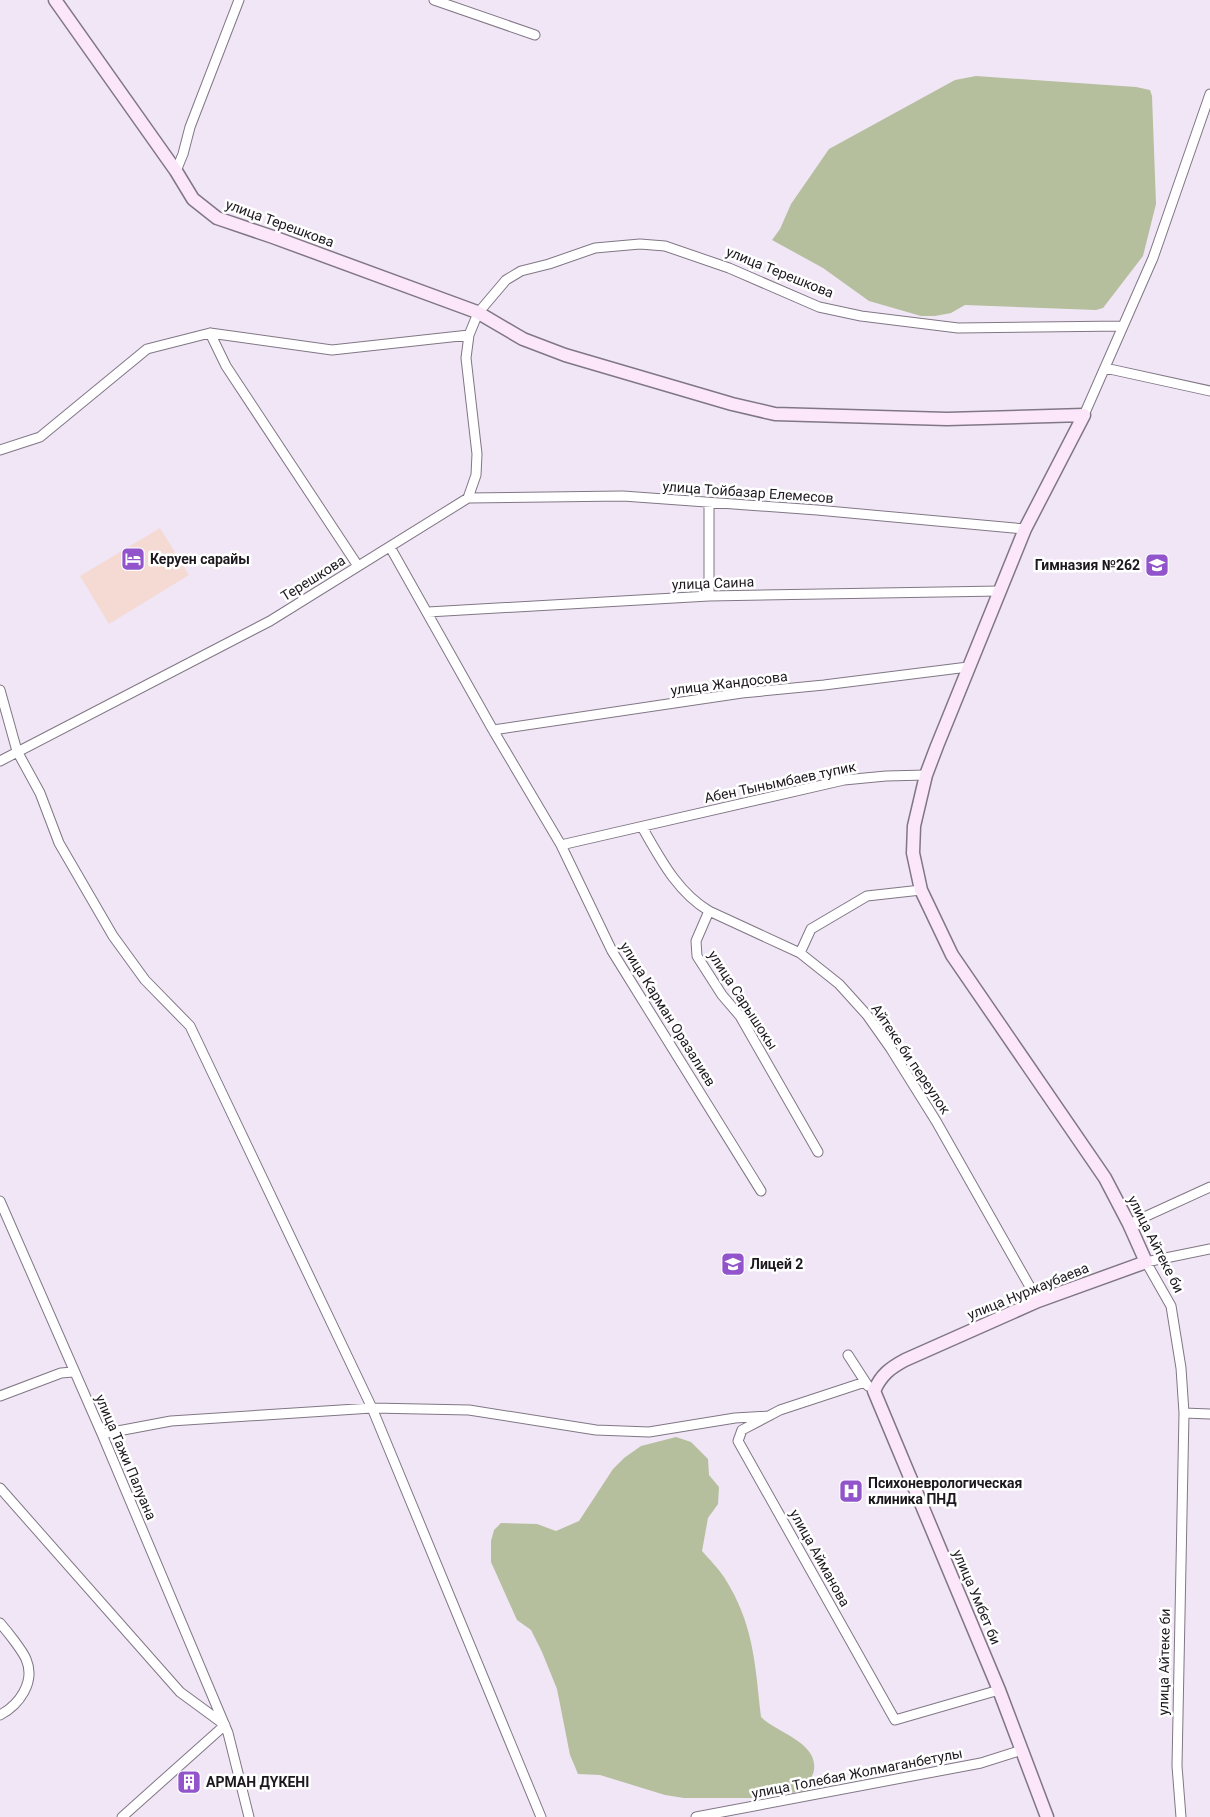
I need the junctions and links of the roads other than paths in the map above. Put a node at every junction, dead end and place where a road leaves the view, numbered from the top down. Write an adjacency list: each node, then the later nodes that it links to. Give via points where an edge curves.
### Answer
1 (55, 0): 6 (street, улица Терешкова)
2 (238, 0): 6 (street)
3 (434, 0): 4 (street)
4 (535, 35)
5 (1210, 94): 8 (street, via 1153,258)
6 (176, 171): 7 (street, улица Терешкова, via 193,199 217,218)
7 (478, 313): 8 (street, улица Терешкова, via 506,280 522,271 594,248 640,244 665,246 729,268 819,307 861,316 958,328); 10 (street); 13 (street, улица Терешкова, via 523,339 565,355 775,414 947,419)
8 (1123, 326): 11 (street)
9 (210, 333): 10 (street, via 332,350); 14 (street, via 146,349 40,437); 19 (street, via 226,366)
10 (469, 336): 15 (street, via 466,358 477,454 476,475)
11 (1105, 368): 12 (street); 13 (street)
12 (1210, 391)
13 (1084, 416): 17 (street, улица Айтеке би)
14 (0, 450)
15 (468, 498): 16 (street, улица Тойбазар Елемесов, via 623,496); 18 (street, Терешкова)
16 (710, 503): 17 (street, улица Тойбазар Елемесов); 21 (street)
17 (1025, 529): 20 (street, улица Айтеке би)
18 (390, 547): 19 (street, Терешкова); 22 (street, улица Карман Оразалиев)
19 (358, 566): 26 (street, Терешкова, via 270,621)
20 (1000, 591): 21 (street, улица Саина); 23 (street, улица Айтеке би)
21 (709, 596): 22 (street, улица Саина)
22 (428, 612): 25 (street, улица Карман Оразалиев)
23 (968, 667): 25 (street, улица Жандосова, via 742,693); 28 (street, улица Айтеке би)
24 (0, 690): 26 (street)
25 (493, 730): 30 (street, улица Карман Оразалиев)
26 (17, 751): 27 (street, Терешкова); 46 (street, via 40,793 59,843 113,936 145,980 190,1026)
27 (0, 761)
28 (926, 775): 29 (street, Абен Тынымбаев тупик, via 844,780); 31 (street, улица Айтеке би, via 914,826 913,853)
29 (642, 827): 30 (street, Абен Тынымбаев тупик); 32 (street, Айтеке би переулок, via 685,893)
30 (561, 846): 36 (street, улица Карман Оразалиев, via 612,951)
31 (921, 890): 33 (street, via 868,896 811,929); 38 (street, улица Айтеке би, via 952,955 1106,1178)
32 (709, 911): 33 (street, Айтеке би переулок); 34 (street, улица Сарышокы, via 696,941 697,956 740,1016)
33 (800, 953): 41 (street, Айтеке би переулок, via 839,984 891,1049)
34 (818, 1152)
35 (1210, 1187): 38 (street)
36 (761, 1191)
37 (0, 1201): 43 (street, улица Тажи Палуана)
38 (1130, 1224): 40 (street, улица Айтеке би)
39 (1210, 1249): 40 (street, улица Нуржаубаева)
40 (1146, 1262): 41 (street, улица Нуржаубаева); 47 (street, улица Айтеке би, via 1171,1306 1182,1368)
41 (1038, 1302): 44 (street, улица Нуржаубаева, via 905,1360)
42 (848, 1355): 44 (street)
43 (73, 1372): 45 (street, via 61,1373); 50 (street, улица Тажи Палуана)
44 (869, 1387): 49 (street, улица Айманова, via 780,1410); 53 (street, улица Умбет би)
45 (0, 1396)
46 (372, 1408): 49 (street, via 470,1410 596,1430 648,1432); 50 (street, via 171,1421); 59 (street)
47 (1184, 1413): 48 (street); 62 (street, улица Айтеке би, via 1178,1766)
48 (1210, 1414)
49 (769, 1416): 53 (street, улица Айманова, via 742,1430 738,1441 896,1720)
50 (102, 1434): 55 (street, улица Тажи Палуана)
51 (0, 1488): 55 (street, via 180,1692)
52 (0, 1624): 54 (street, via 26,1660 29,1679 21,1699)
53 (999, 1690): 56 (street, улица Умбет би)
54 (2, 1714)
55 (224, 1725): 57 (street); 58 (street, улица Тажи Палуана)
56 (1022, 1750): 60 (street, улица Толебая Жолмаганбетулы, via 981,1763); 61 (street, улица Умбет би)
57 (122, 1817)
58 (249, 1817)
59 (541, 1817)
60 (696, 1817)
61 (1047, 1817)
62 (1181, 1817)

